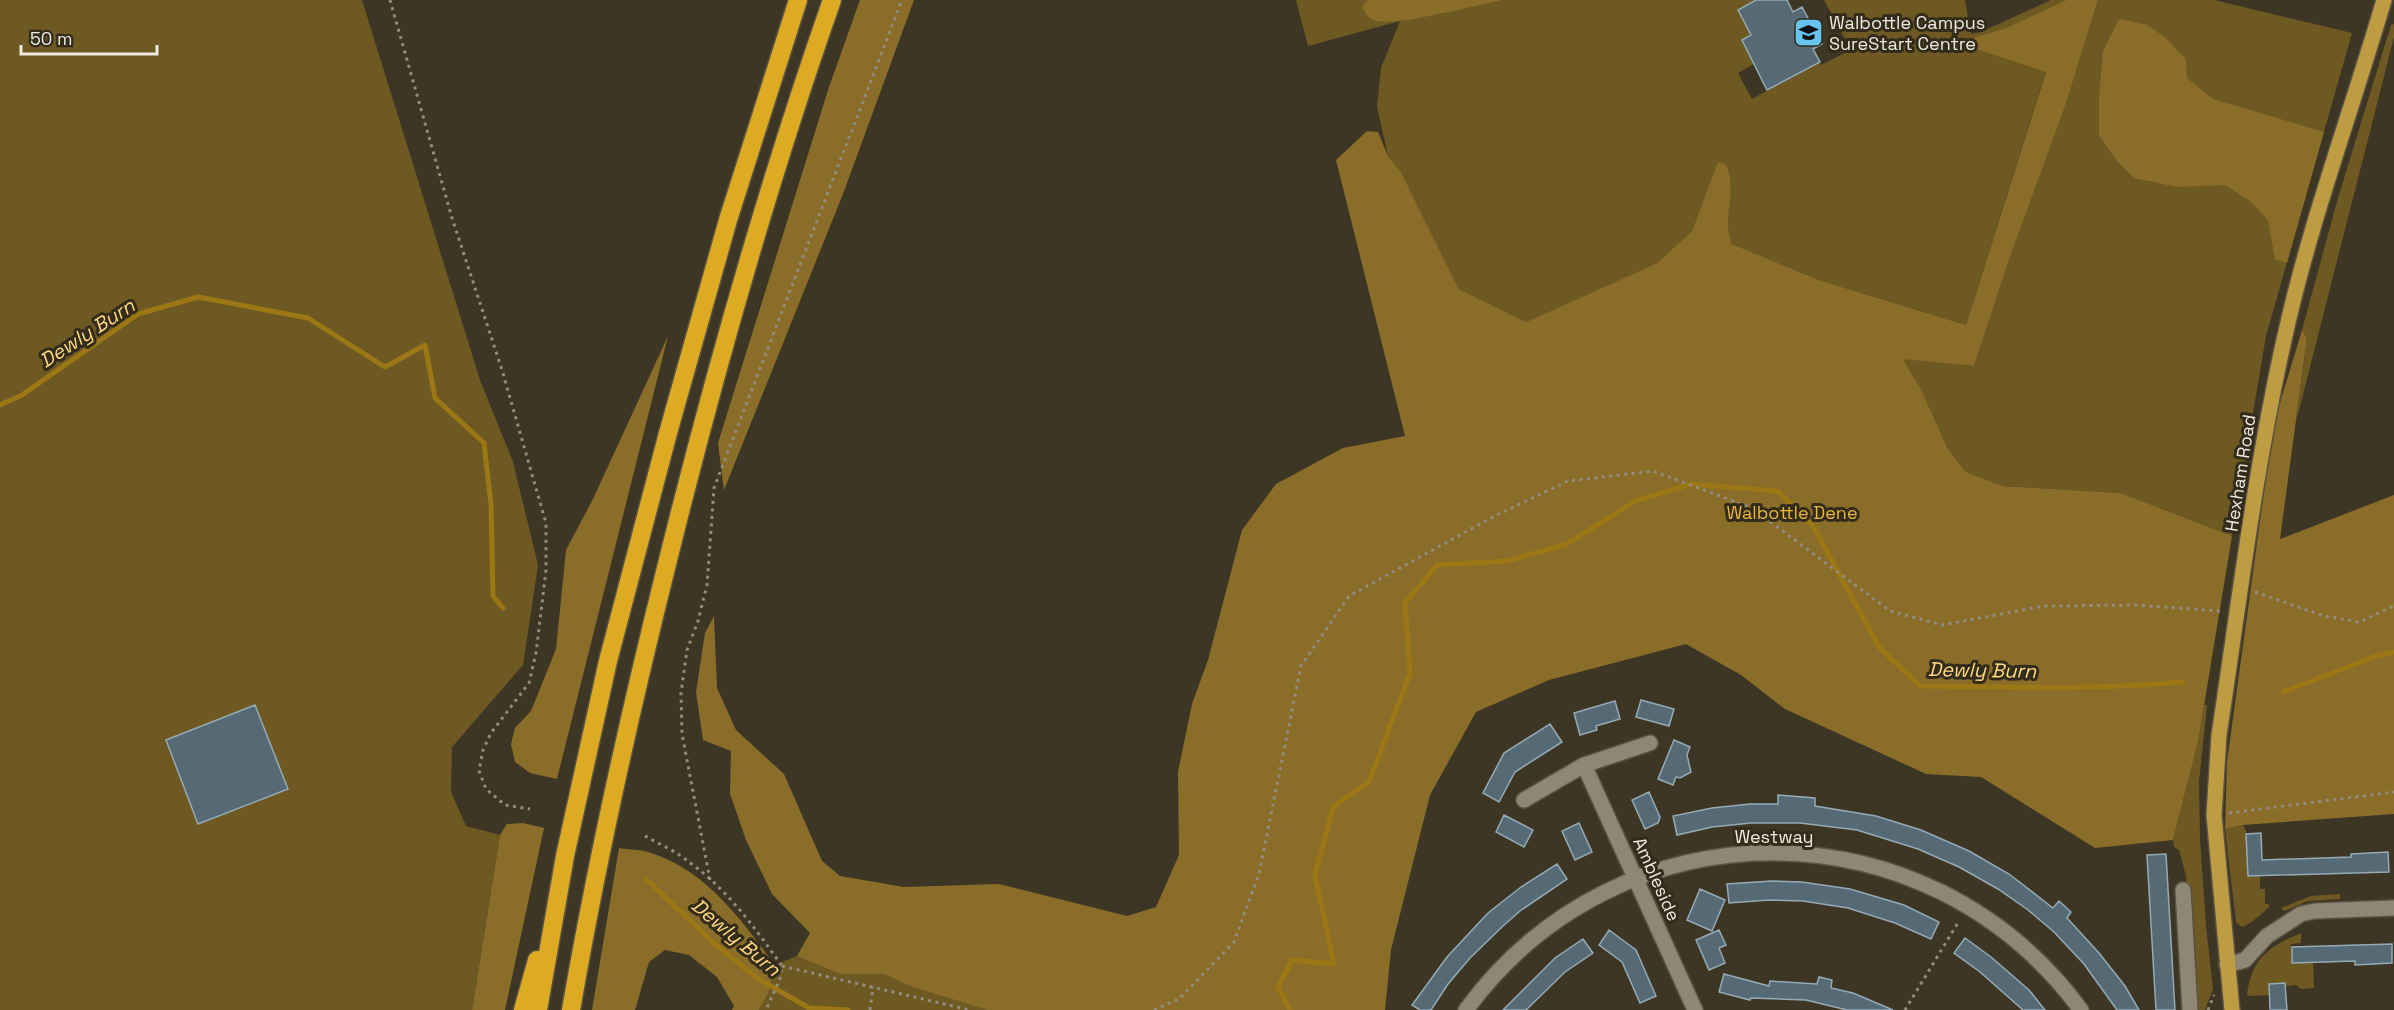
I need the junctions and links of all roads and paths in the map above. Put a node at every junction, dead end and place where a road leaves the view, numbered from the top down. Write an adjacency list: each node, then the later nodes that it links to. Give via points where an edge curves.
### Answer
1 (390, 0): 13 (path, via 546,524 546,570 529,683 491,733 479,771 486,789 505,805)
2 (798, 0): 16 (highway, via 728,220 668,433 608,661)
3 (832, 0): 19 (highway, via 758,228 697,442)
4 (902, 0): 17 (path, via 714,488 706,585 687,650 681,693 682,734)
5 (2384, 0): 6 (main road, Hexham Road, via 2318,210 2284,337 2266,423)
6 (2242, 587): 7 (path, via 2324,616 2359,622); 8 (main road, Hexham Road)
7 (2394, 606)
8 (2238, 612): 14 (main road, Hexham Road, via 2219,735); 33 (path, via 2044,606 1942,625 1890,611 1752,508 1653,471 1568,481 1491,518 1349,596 1301,666 1259,874 1234,942 1179,999)
9 (1650, 743): 10 (street)
10 (1584, 765): 12 (street); 18 (street, Ambleside)
11 (2394, 792): 14 (path)
12 (1524, 800)
13 (530, 808)
14 (2214, 815): 23 (main road, Hexham Road)
15 (645, 836): 17 (path, via 688,861)
16 (565, 856): 26 (highway); 27 (highway)
17 (711, 880): 24 (path, via 753,924)
18 (1636, 880): 21 (street, Westway, via 1727,855 1789,852 1857,861 1894,872); 34 (street, Westway, via 1584,904 1532,940 1498,971); 35 (street, Ambleside)
19 (592, 888): 28 (highway); 29 (highway)
20 (2183, 890): 38 (street)
21 (1968, 906): 36 (path); 37 (street, Westway, via 2032,955)
22 (2394, 908): 23 (street, via 2315,910 2301,914 2266,936 2245,960)
23 (2227, 965): 39 (main road, Hexham Road)
24 (782, 966): 25 (path); 30 (path)
25 (873, 987): 31 (path); 32 (path)
26 (523, 1010)
27 (538, 1010)
28 (571, 1010)
29 (579, 1010)
30 (766, 1010)
31 (870, 1010)
32 (970, 1010)
33 (1154, 1010)
34 (1466, 1010)
35 (1695, 1010)
36 (1905, 1010)
37 (2081, 1010)
38 (2190, 1010)
39 (2232, 1010)

